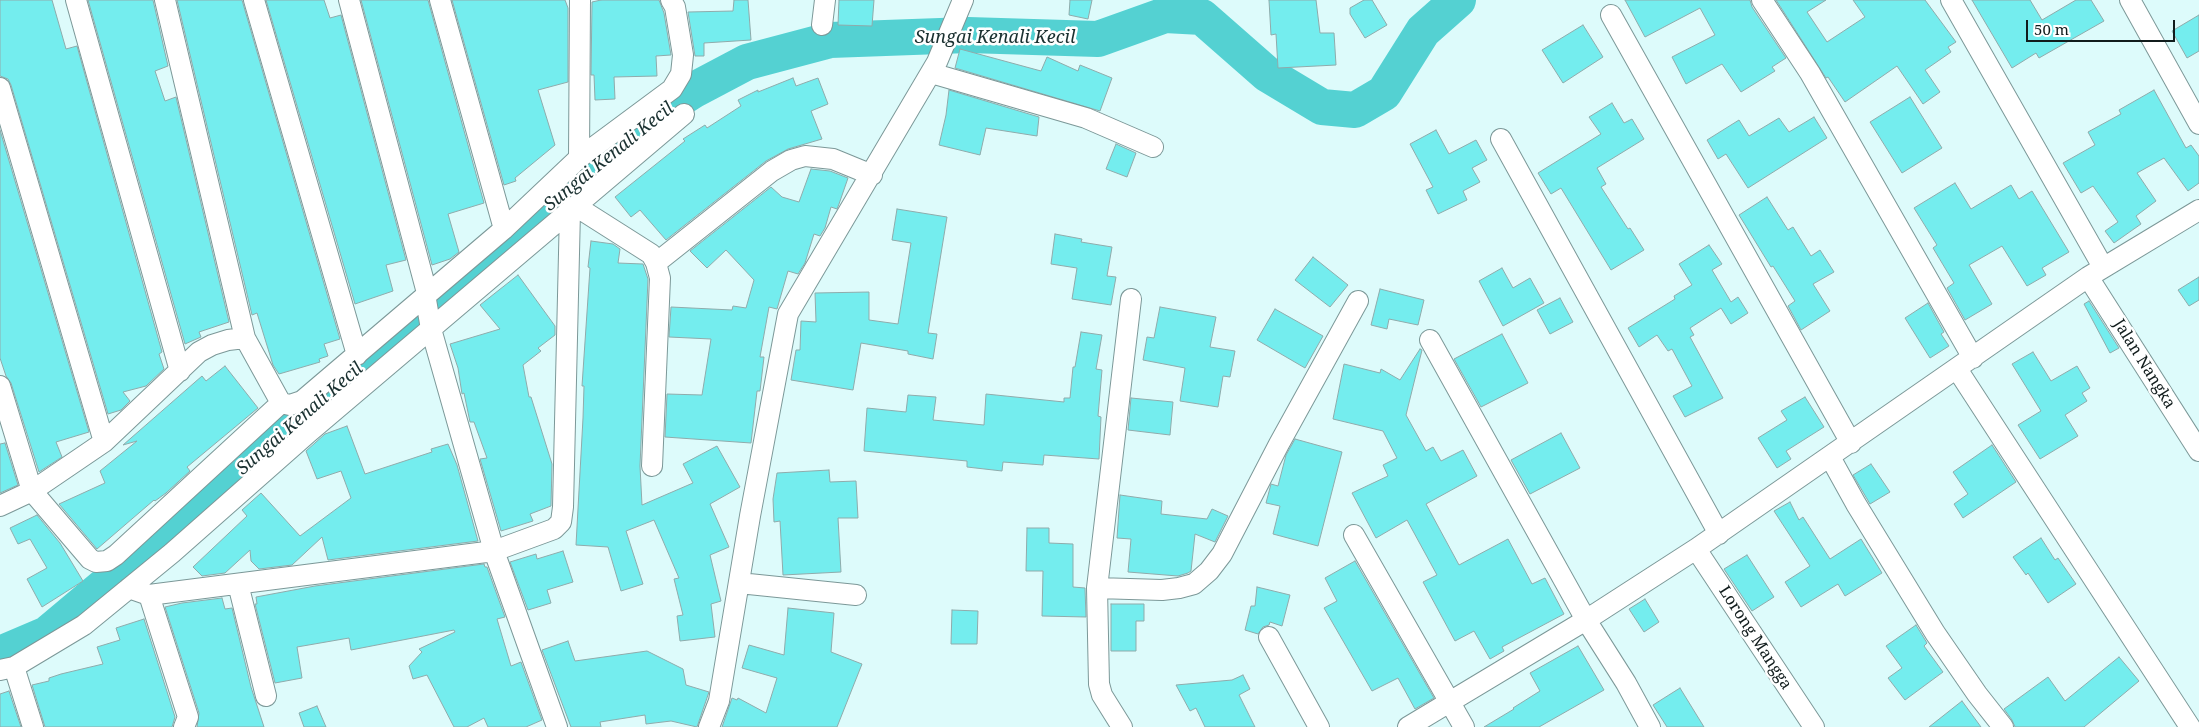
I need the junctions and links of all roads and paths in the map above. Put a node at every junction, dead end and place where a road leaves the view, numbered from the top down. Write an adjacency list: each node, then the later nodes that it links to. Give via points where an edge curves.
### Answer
1 (76, 0): 36 (street)
2 (165, 0): 32 (street)
3 (254, 0): 34 (street)
4 (348, 0): 28 (street)
5 (440, 0): 25 (street)
6 (580, 0): 21 (street)
7 (672, 0): 21 (street, via 683,55 677,82)
8 (825, 0): 14 (street)
9 (1762, 0): 35 (street, via 1810,73)
10 (1951, 0): 27 (street, Jalan Nangka)
11 (2130, 0): 18 (street)
12 (962, 2): 15 (street)
13 (1611, 15): 40 (street)
14 (822, 25)
15 (934, 68): 20 (street, via 1086,118); 22 (street)
16 (0, 88): 39 (street)
17 (684, 114): 23 (street)
18 (2199, 124)
19 (1500, 139): 46 (street)
20 (1153, 147)
21 (579, 158): 25 (street)
22 (872, 175): 26 (street, via 833,159 805,156 791,160 772,171); 50 (street, via 788,314)
23 (573, 209): 26 (street, via 651,254); 31 (street); 49 (street, via 561,522 554,529)
24 (2199, 210): 27 (street)
25 (504, 229): 28 (street)
26 (656, 263): 43 (street, via 660,278)
27 (2096, 272): 35 (street); 41 (street, Jalan Nangka)
28 (427, 296): 31 (street); 34 (street)
29 (1131, 299): 53 (street)
30 (1358, 302): 53 (street, via 1222,554 1208,571 1194,584 1179,588)
31 (430, 325): 49 (street); 52 (street)
32 (244, 338): 36 (street, via 212,345 199,352); 38 (street)
33 (1430, 340): 56 (street)
34 (357, 355): 38 (street, via 302,401 290,405)
35 (1965, 364): 40 (street); 72 (street)
36 (180, 371): 39 (street)
37 (0, 386): 44 (street)
38 (281, 403): 44 (street, via 107,561 90,559)
39 (104, 442): 44 (street)
40 (1851, 442): 42 (street)
41 (2199, 451)
42 (1830, 457): 46 (street); 71 (street, via 1935,633)
43 (652, 466)
44 (32, 490): 45 (street)
45 (0, 506)
46 (1719, 534): 48 (street)
47 (1354, 535): 60 (street)
48 (1696, 550): 56 (street); 70 (street, Lorong Mangga)
49 (494, 551): 51 (street); 63 (street)
50 (739, 583): 55 (street); 64 (street, via 719,701)
51 (238, 584): 54 (street); 59 (street)
52 (129, 588): 54 (street); 58 (street, via 84,625)
53 (1097, 588): 65 (street, via 1099,684 1102,695)
54 (149, 595): 62 (street, via 188,717)
55 (856, 595)
56 (1586, 620): 60 (street); 69 (street)
57 (1269, 637): 66 (street)
58 (7, 669): 61 (street)
59 (266, 696)
60 (1449, 704): 67 (street); 68 (street)
61 (33, 727)
62 (184, 727)
63 (557, 727)
64 (709, 727)
65 (1122, 727)
66 (1319, 727)
67 (1408, 727)
68 (1464, 727)
69 (1650, 727)
70 (1814, 727)
71 (2002, 727)
72 (2190, 727)

